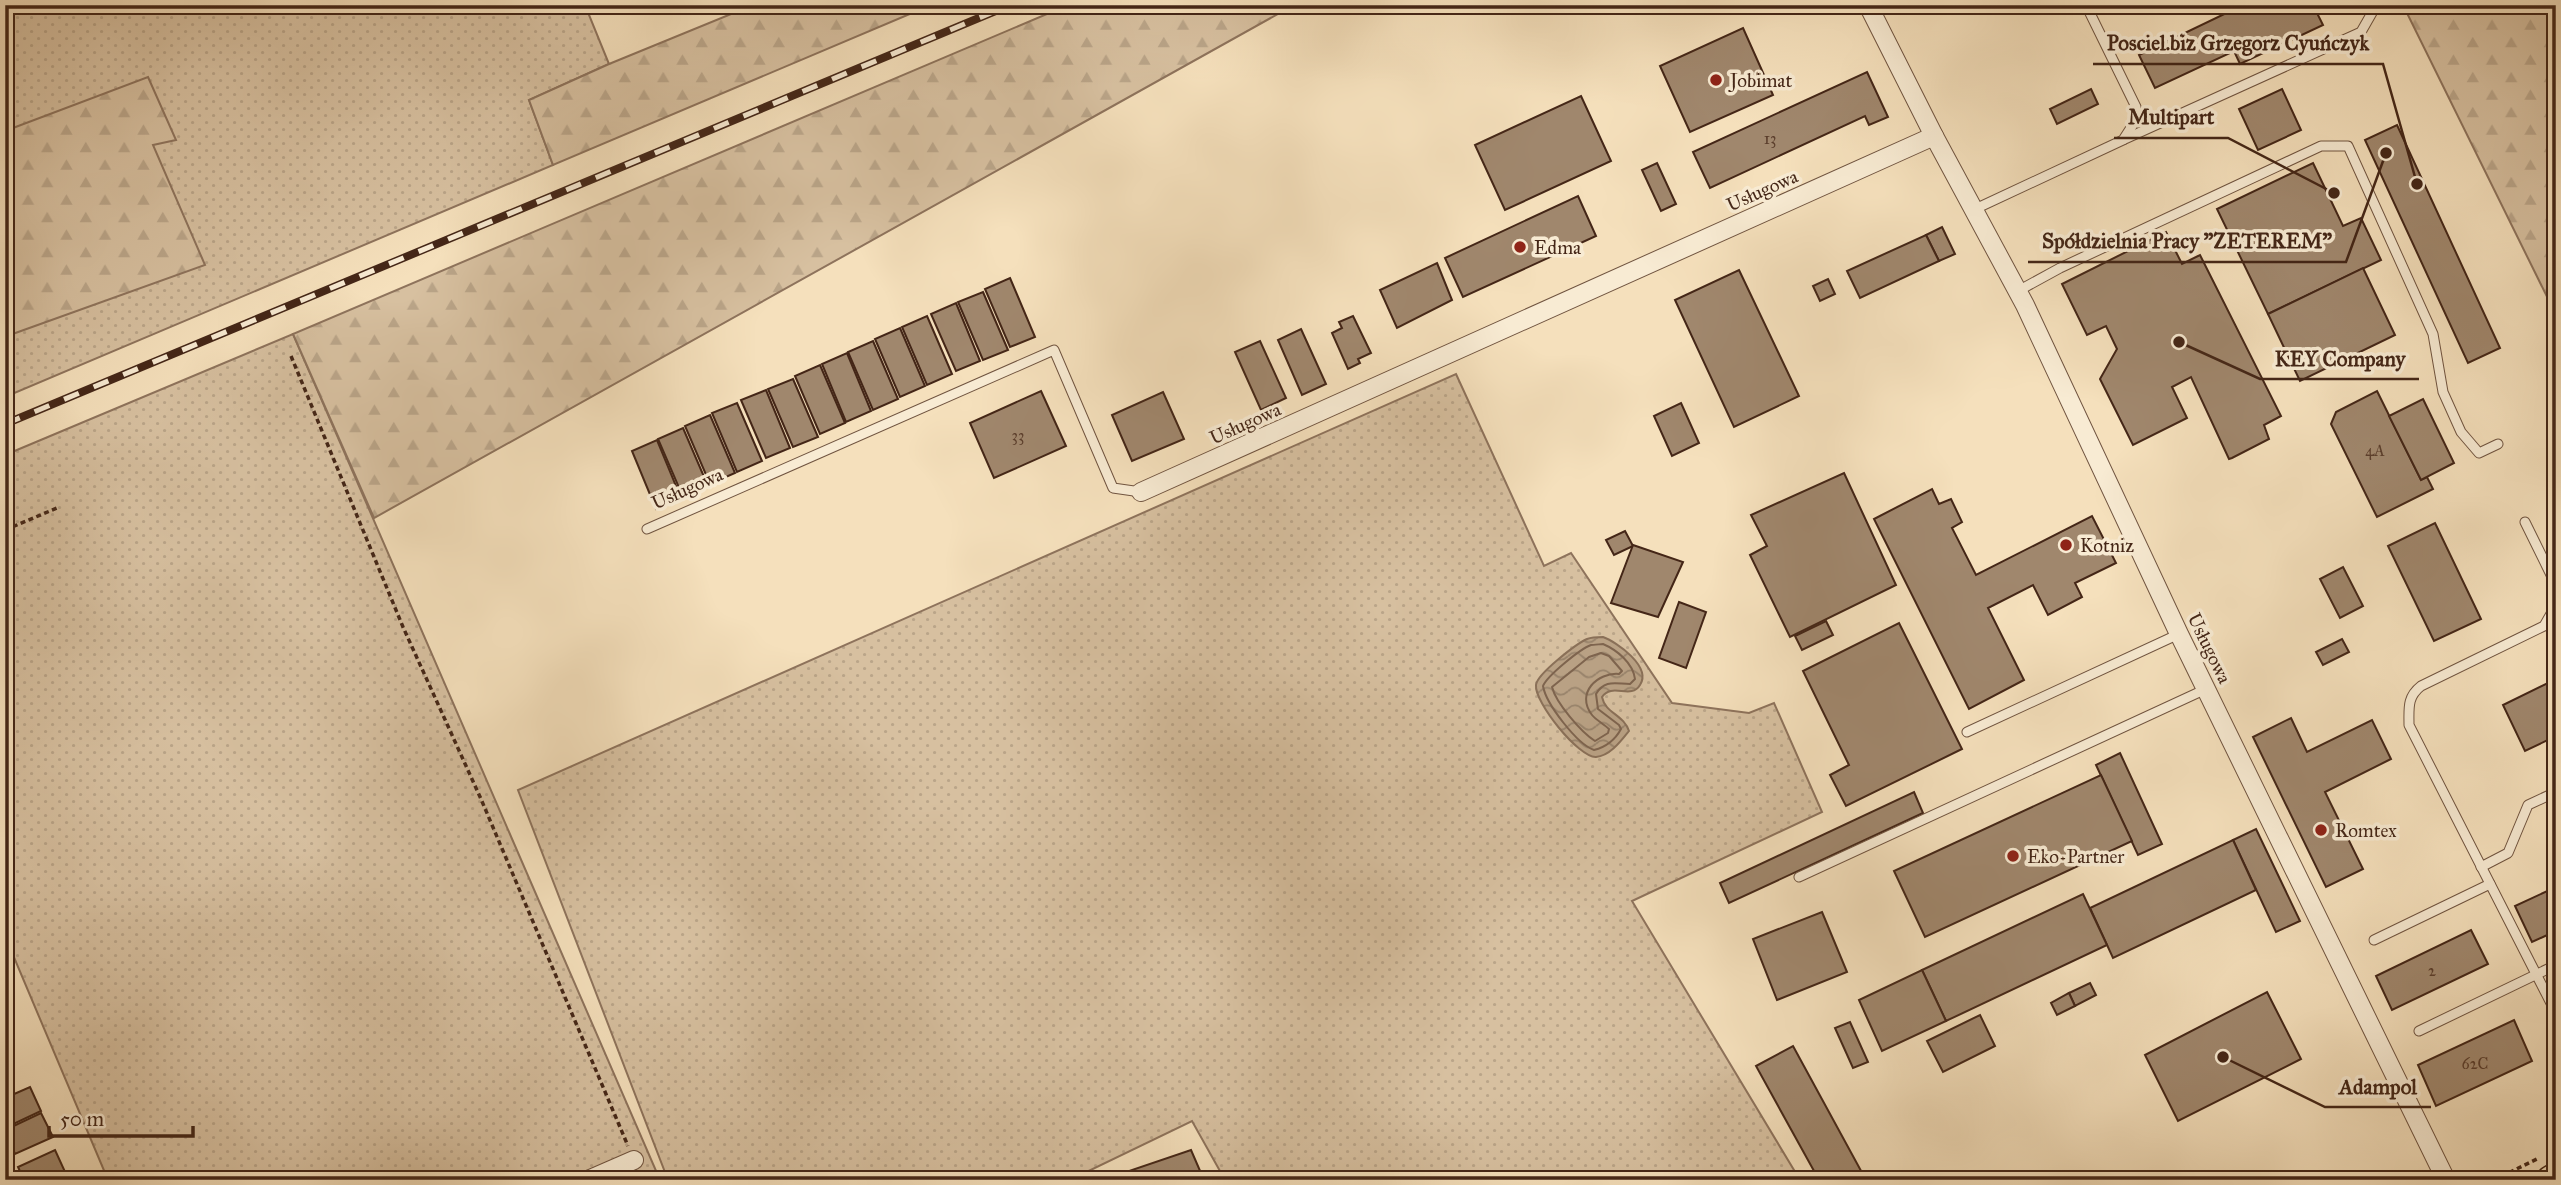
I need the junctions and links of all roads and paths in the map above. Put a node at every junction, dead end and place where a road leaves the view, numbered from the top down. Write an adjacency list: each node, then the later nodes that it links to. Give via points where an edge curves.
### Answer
1 (1868, 5): 4 (street, Usługowa)
2 (2086, 5): 5 (lane, via 2136,107 2134,124)
3 (2370, 5): 5 (lane, via 2372,11 2361,32)
4 (1934, 136): 6 (street, Usługowa); 10 (street, Usługowa)
5 (2123, 140): 6 (lane)
6 (1973, 210): 7 (street, Usługowa)
7 (2018, 290): 9 (lane, via 2321,146 2347,146 2434,334 2443,392 2461,432 2479,453); 17 (street, Usługowa)
8 (291, 356): 29 (path, via 403,627)
9 (2498, 444)
10 (1141, 492): 13 (lane, Usługowa, via 1113,488 1055,350)
11 (58, 508): 14 (path)
12 (2525, 522): 15 (lane)
13 (647, 529)
14 (5, 530)
15 (2556, 585)
16 (2556, 605): 21 (lane, via 2544,626 2421,686 2409,703 2409,725)
17 (2179, 634): 18 (street, Usługowa); 19 (lane)
18 (2206, 689): 22 (lane); 32 (street, Usługowa)
19 (1967, 732)
20 (2556, 792): 21 (lane, via 2528,805 2508,853)
21 (2481, 867): 23 (lane)
22 (1799, 877)
23 (2490, 884): 24 (lane); 26 (lane)
24 (2374, 940)
25 (2556, 965): 26 (lane)
26 (2536, 975): 27 (lane); 28 (lane)
27 (2556, 1013)
28 (2419, 1031)
29 (635, 1160): 31 (street)
30 (2550, 1171): 33 (path)
31 (588, 1180)
32 (2446, 1180)
33 (2494, 1180)

